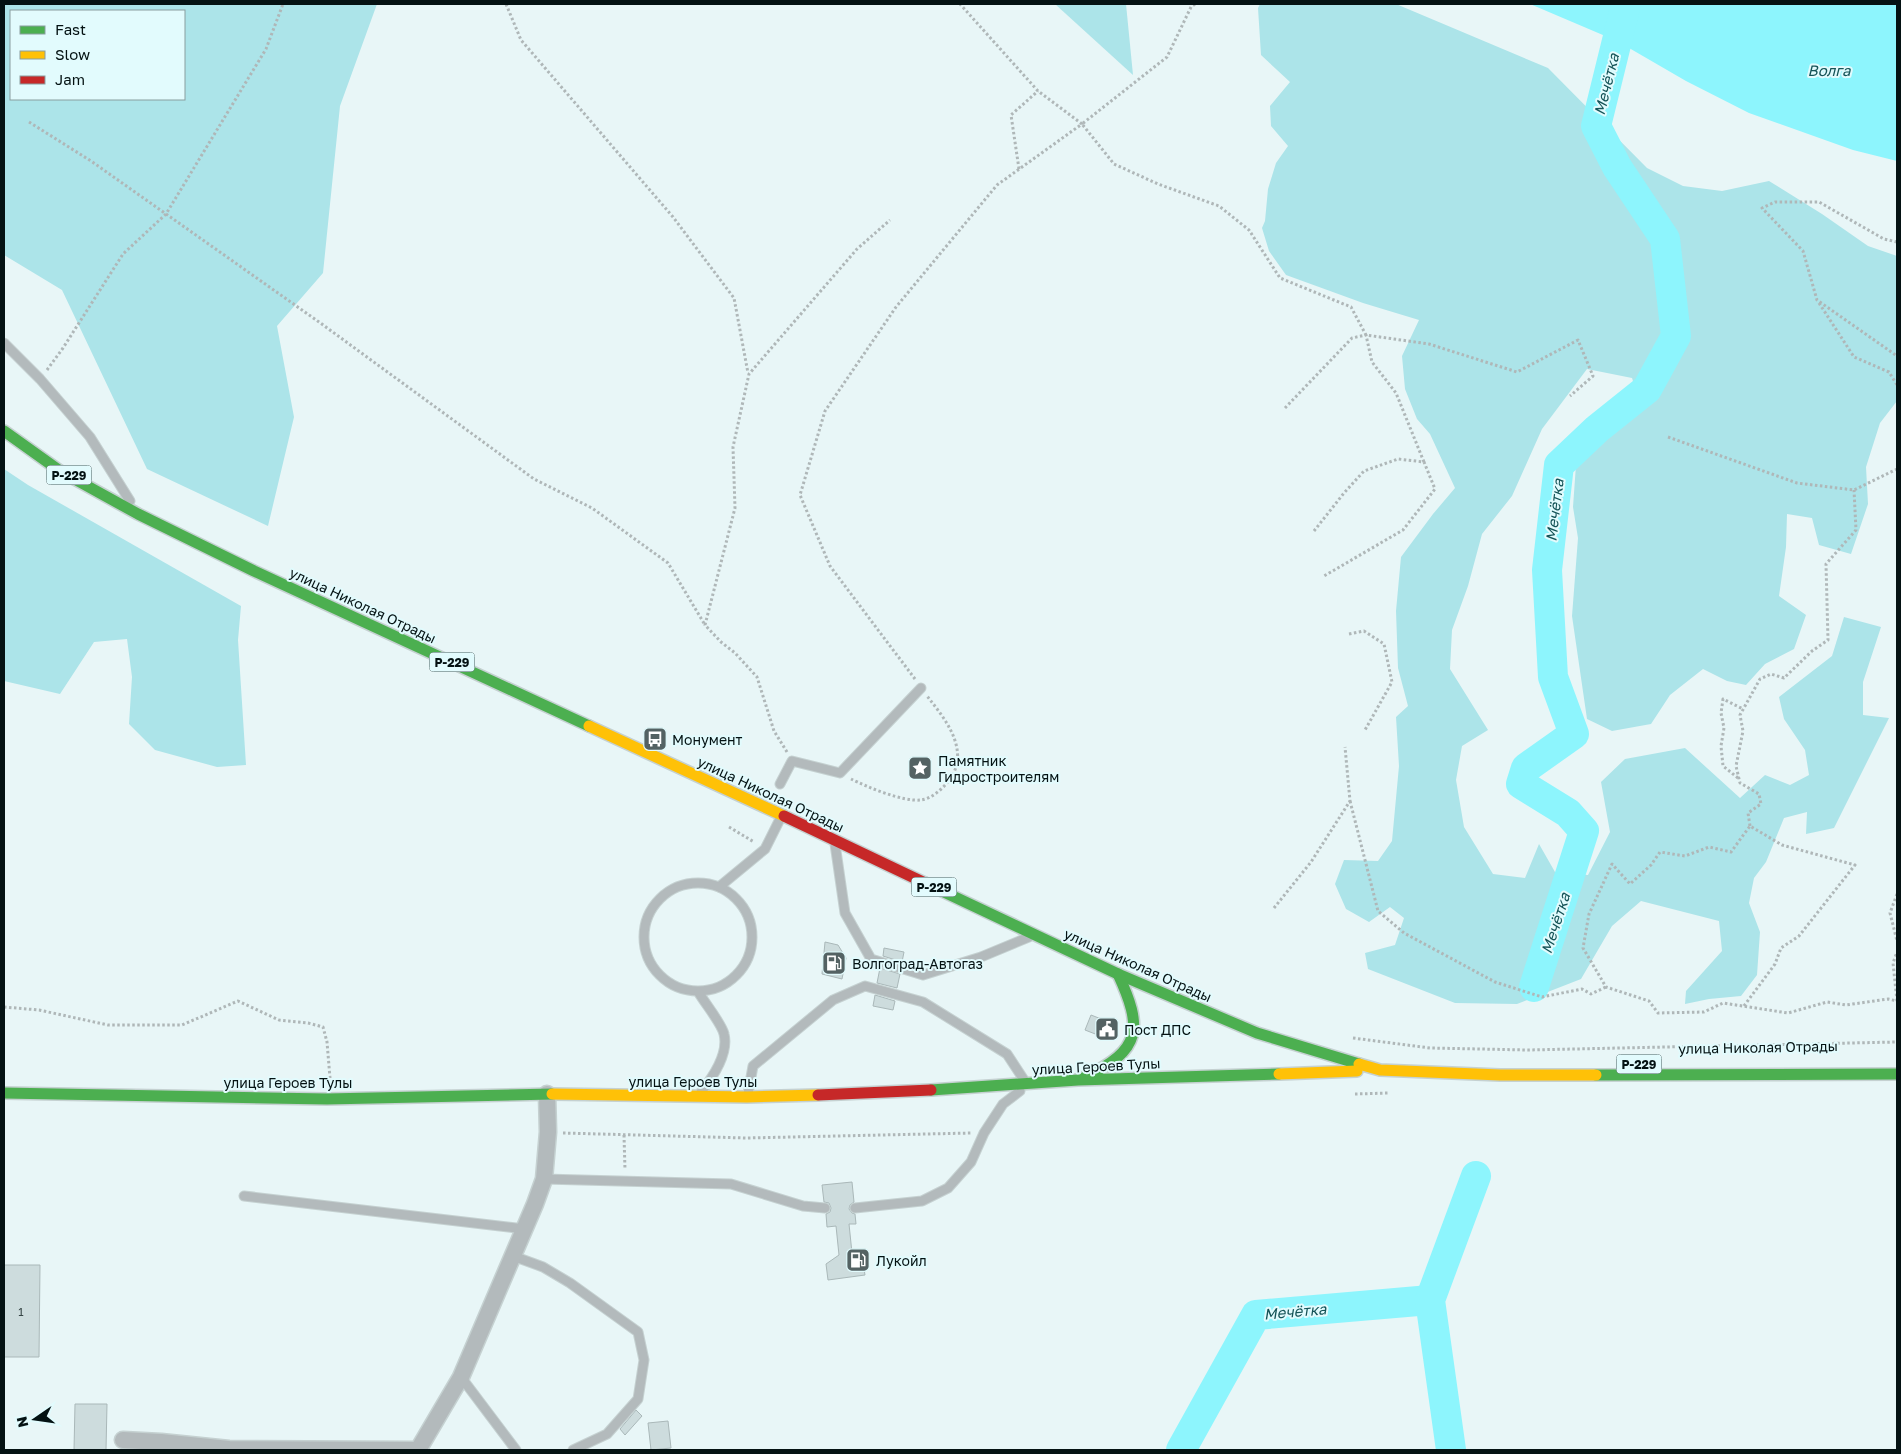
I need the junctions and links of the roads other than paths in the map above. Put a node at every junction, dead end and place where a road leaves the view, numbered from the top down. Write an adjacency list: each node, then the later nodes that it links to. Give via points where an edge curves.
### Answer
1 (4, 343): 3 (lane, via 90,437)
2 (4, 431): 3 (main road, улица Николая Отрады / Р-229, via 60,471)
3 (138, 514): 6 (main road, улица Николая Отрады / Р-229)
4 (921, 688): 5 (lane, via 840,773 792,761)
5 (780, 784)
6 (782, 816): 7 (main road, улица Николая Отрады / Р-229); 8 (lane, via 764,849)
7 (834, 839): 9 (main road, улица Николая Отрады / Р-229); 9 (lane, via 845,913 871,959 923,975 981,958)
8 (719, 887): 11 (lane, via 737,899 749,917 753,938 749,958 737,976 720,988); 11 (lane, via 699,882 679,886 661,896 648,913 643,935 646,958 659,976 678,989)
9 (1034, 935): 10 (main road, улица Николая Отрады / Р-229)
10 (1118, 974): 13 (main road, улица Николая Отрады / Р-229, via 1257,1033); 15 (main road, via 1134,1007 1134,1034 1120,1058 1105,1069)
11 (699, 993): 19 (lane, via 724,1033 724,1049 715,1073)
12 (1683, 1063): 13 (main road, улица Николая Отрады / Р-229, via 1501,1064)
13 (1380, 1070): 14 (main road, улица Николая Отрады / Р-229, via 1500,1075); 15 (main road, улица Героев Тулы)
14 (1897, 1074)
15 (1078, 1080): 16 (main road, улица Героев Тулы)
16 (1027, 1084): 20 (main road, улица Героев Тулы, via 923,1092); 20 (lane, via 1006,1054 923,1002 865,986 833,1000 753,1066); 24 (lane, via 1003,1104 984,1132 972,1162 948,1188 922,1201)
17 (4, 1094): 18 (main road, улица Героев Тулы, via 327,1098)
18 (547, 1094): 19 (main road, улица Героев Тулы); 21 (street)
19 (698, 1096): 20 (main road, улица Героев Тулы)
20 (747, 1097)
21 (544, 1179): 23 (lane, via 730,1184 803,1206); 25 (street)
22 (244, 1196): 25 (lane)
23 (825, 1208)
24 (854, 1208)
25 (526, 1229): 26 (street)
26 (513, 1256): 27 (street); 31 (lane, via 543,1267 570,1283 638,1332 644,1360 638,1399 607,1434)
27 (461, 1377): 29 (street, via 418,1450); 30 (lane)
28 (123, 1440): 29 (street)
29 (160, 1446)
30 (516, 1450)
31 (573, 1450)

